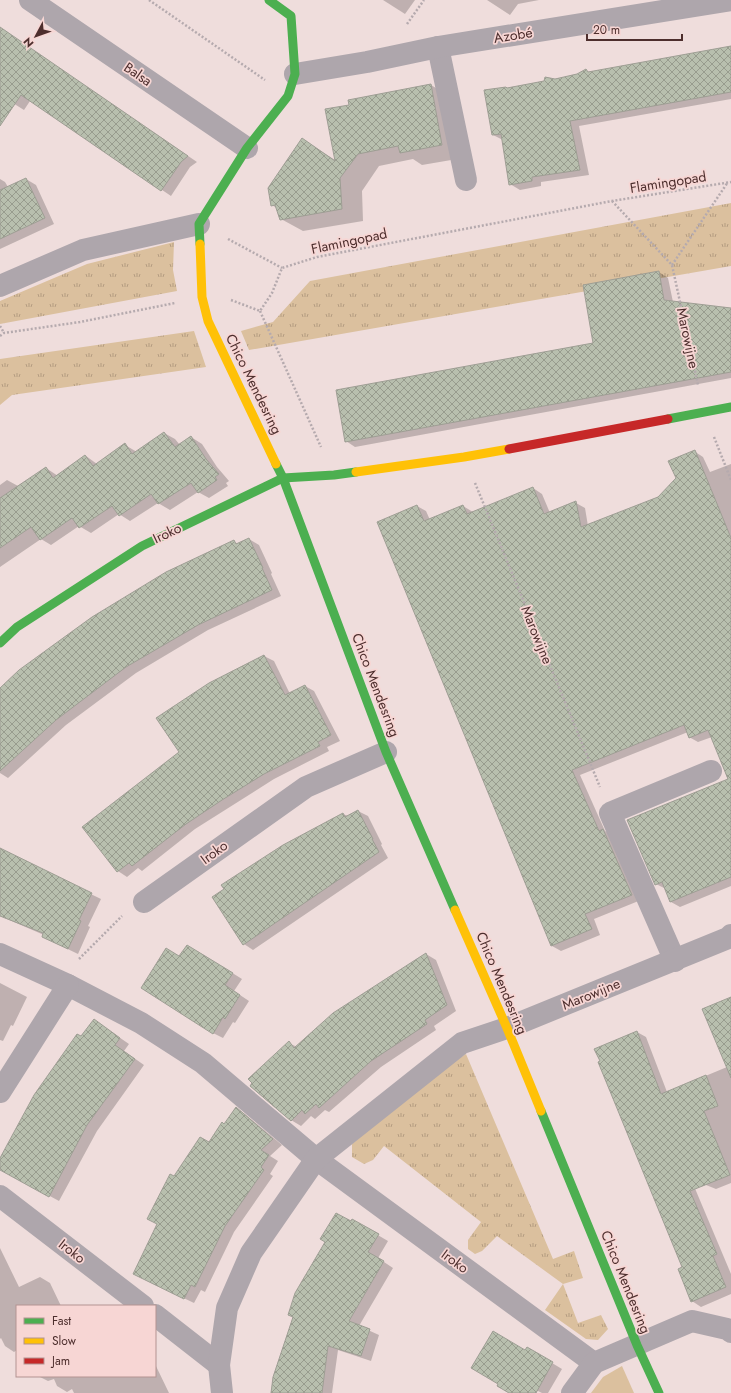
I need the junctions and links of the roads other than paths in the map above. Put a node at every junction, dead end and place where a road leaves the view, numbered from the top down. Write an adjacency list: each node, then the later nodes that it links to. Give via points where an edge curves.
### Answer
1 (30, 0): 6 (street, Balsa)
2 (269, 0): 5 (street, via 291,16)
3 (731, 0): 4 (street, Azobé)
4 (438, 47): 5 (street, Azobé); 7 (street)
5 (296, 74): 6 (street, via 288,96)
6 (247, 148): 8 (street)
7 (466, 180)
8 (199, 224): 9 (street, via 83,250); 11 (street, Chico Mendesring, via 202,297 208,321)
9 (0, 286)
10 (731, 407): 11 (street, via 464,457 334,475)
11 (283, 478): 12 (street, Iroko, via 142,546 17,627); 13 (street, Chico Mendesring)
12 (0, 643)
13 (386, 752): 15 (street, Iroko, via 306,787); 20 (street, Chico Mendesring)
14 (711, 771): 18 (street, via 610,813)
15 (144, 902)
16 (731, 935): 18 (street, Marowijne)
17 (0, 954): 19 (street, Iroko)
18 (675, 961): 20 (street, Marowijne)
19 (68, 985): 21 (street); 22 (street, Iroko, via 140,1023 203,1064)
20 (507, 1028): 22 (street, via 462,1043); 27 (street, Chico Mendesring)
21 (0, 1092)
22 (316, 1159): 28 (street, Iroko); 29 (street, via 251,1252 227,1308)
23 (0, 1196): 24 (street, Iroko)
24 (142, 1305)
25 (156, 1316): 29 (street)
26 (731, 1332): 27 (street, via 727,1328 692,1321)
27 (637, 1345): 28 (street); 32 (street, Chico Mendesring)
28 (594, 1363): 31 (street)
29 (219, 1365): 30 (street)
30 (222, 1393)
31 (572, 1393)
32 (659, 1393)

